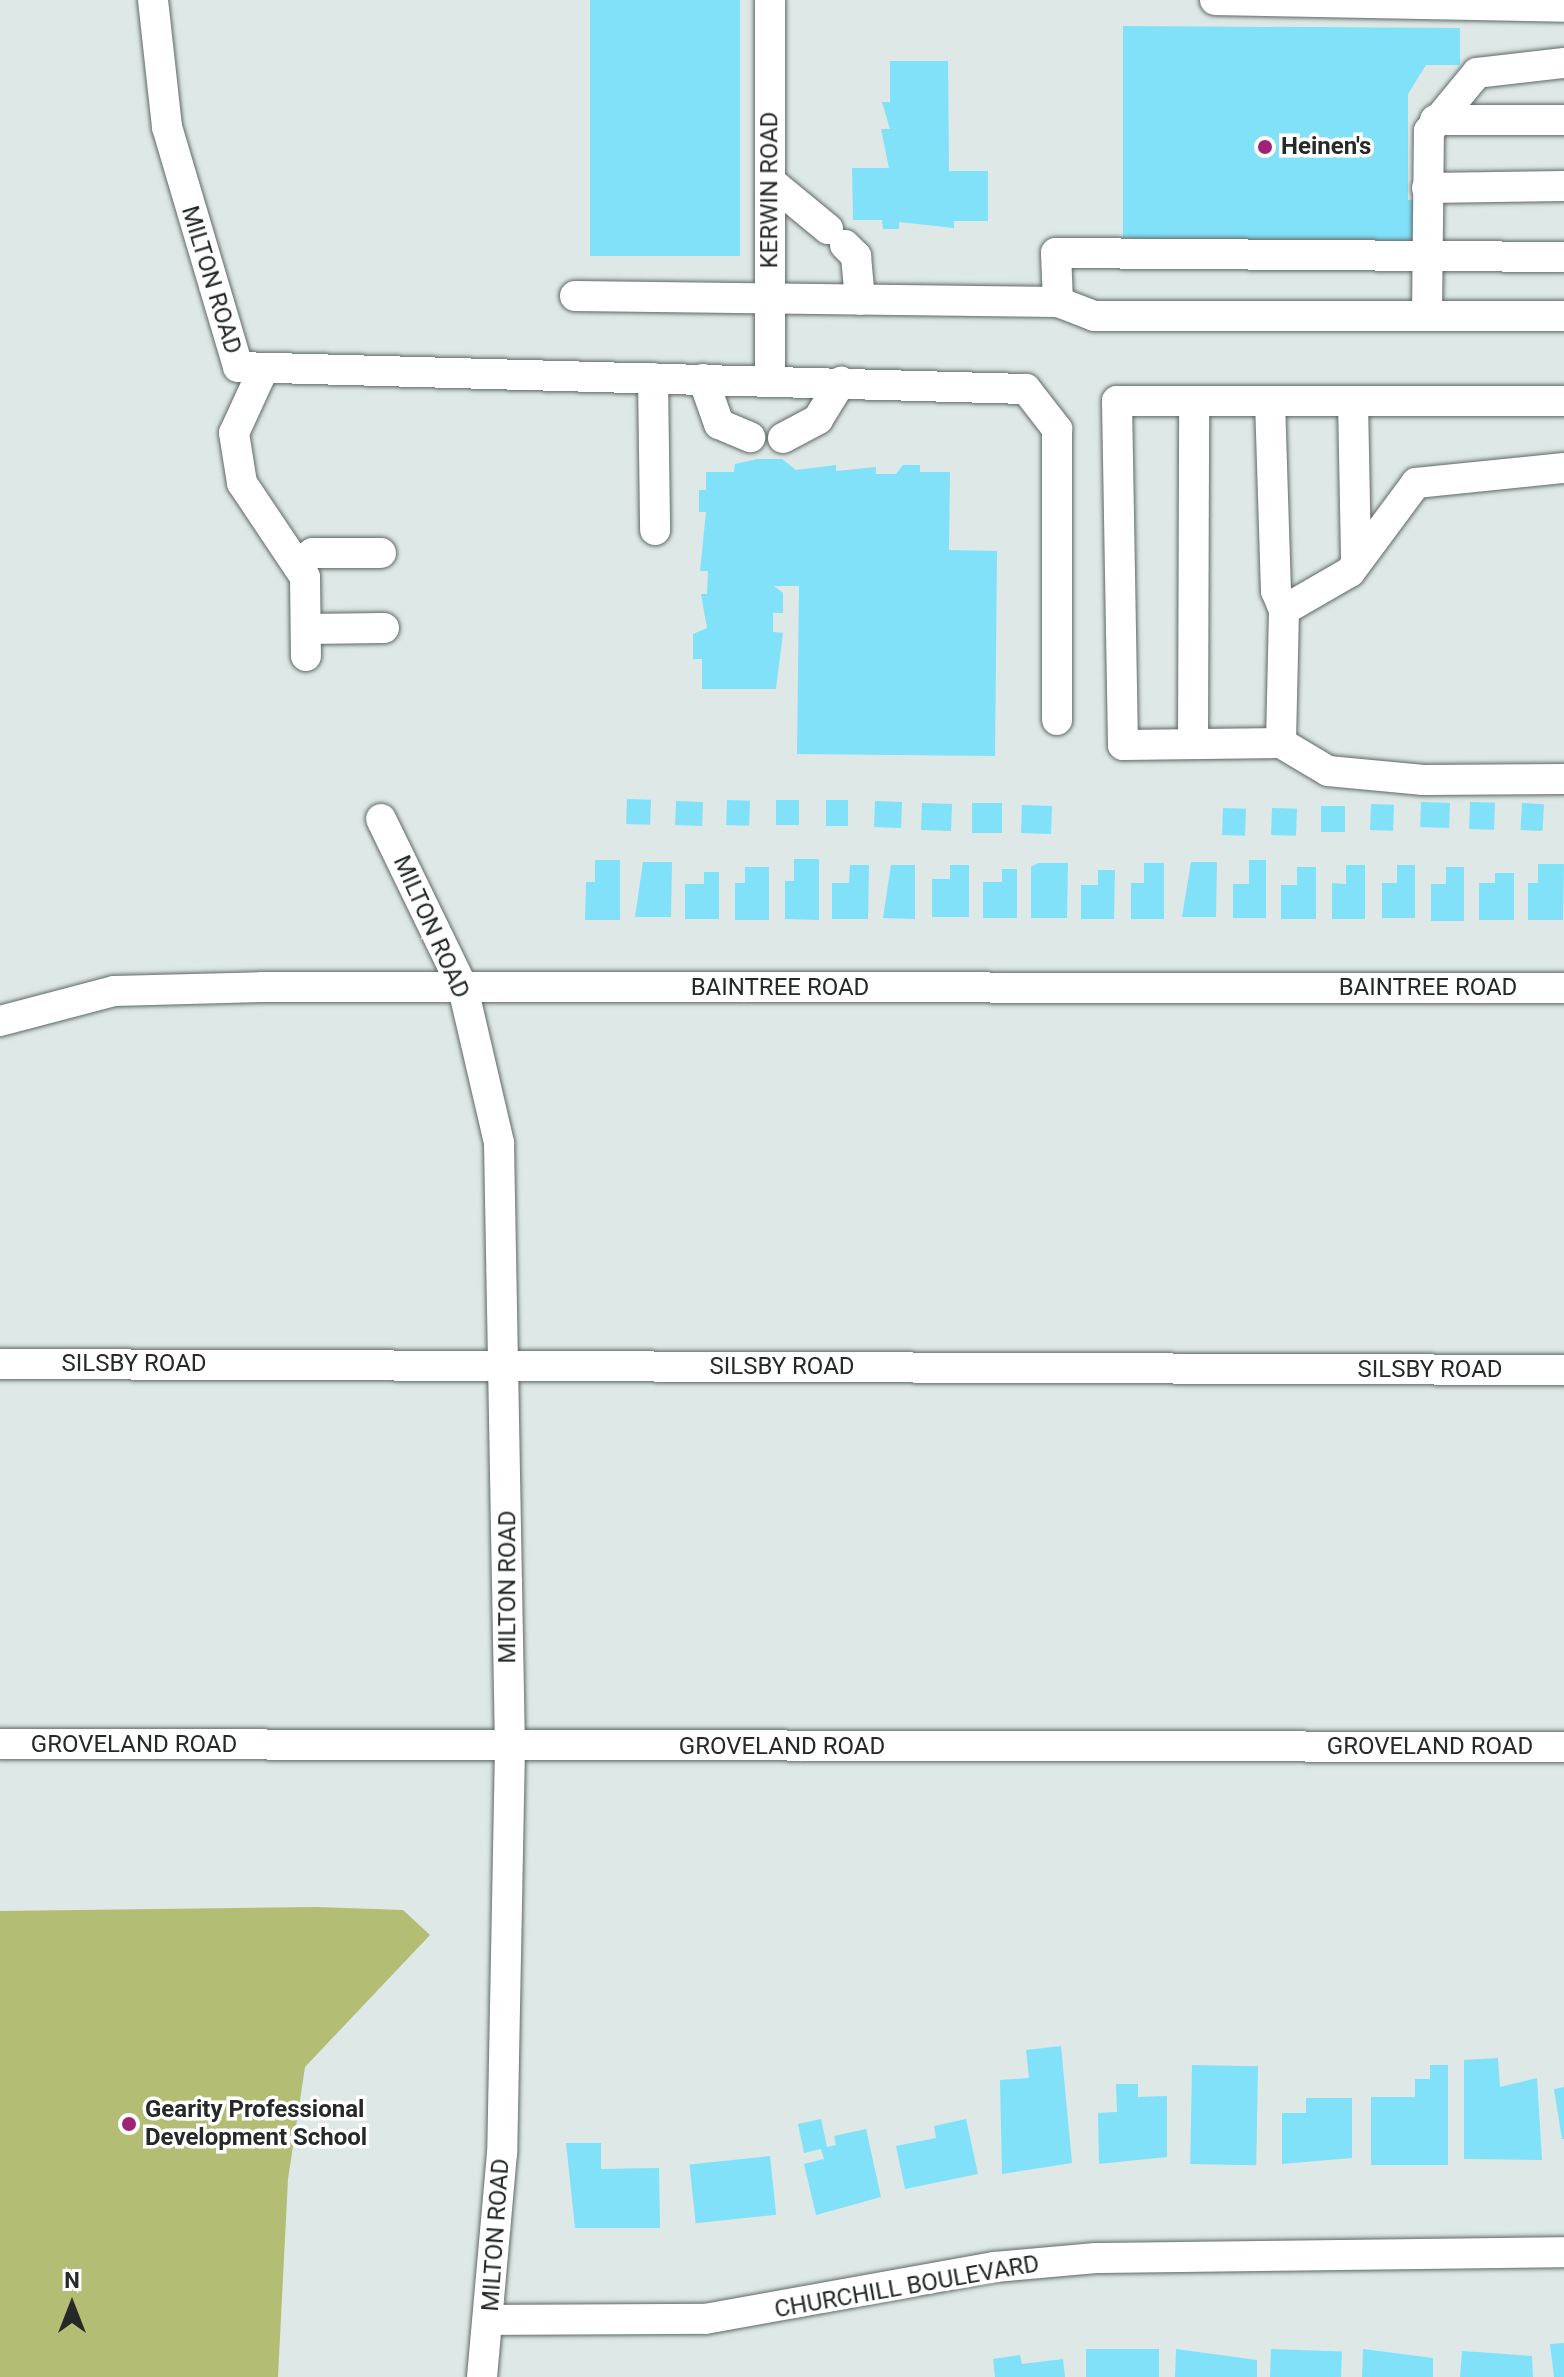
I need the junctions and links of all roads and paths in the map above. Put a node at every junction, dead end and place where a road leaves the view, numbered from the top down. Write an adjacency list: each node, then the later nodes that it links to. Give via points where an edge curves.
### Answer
1 (153, 0): 19 (street, MILTON ROAD, via 167,127 199,247 238,367)
2 (770, 0): 8 (street, KERWIN ROAD)
3 (1215, 0): 4 (street)
4 (1564, 7)
5 (1564, 63): 6 (street, via 1477,73)
6 (1435, 120): 7 (street); 10 (street)
7 (1564, 120)
8 (771, 182): 14 (street, KERWIN ROAD); 15 (street, via 856,256)
9 (1564, 186): 10 (street)
10 (1427, 188): 12 (street)
11 (1564, 257): 12 (street)
12 (1427, 260): 16 (street, via 1056,253); 17 (street)
13 (575, 296): 14 (street)
14 (770, 300): 15 (street); 22 (street, KERWIN ROAD)
15 (860, 300): 16 (street)
16 (1058, 302): 17 (street, via 1094,316)
17 (1427, 316): 18 (street)
18 (1564, 316)
19 (263, 370): 20 (street, MILTON ROAD); 34 (street, via 234,433 242,483)
20 (653, 378): 21 (street, MILTON ROAD); 31 (street)
21 (703, 379): 22 (street, MILTON ROAD); 28 (street, via 719,424)
22 (770, 380): 23 (street, MILTON ROAD)
23 (841, 382): 29 (street, via 818,419); 37 (street, MILTON ROAD, via 1026,389 1057,429)
24 (1194, 401): 25 (street); 38 (street); 38 (street, via 1117,401 1123,745)
25 (1270, 401): 26 (street); 35 (street, via 1276,591)
26 (1353, 401): 27 (street); 33 (street)
27 (1564, 401)
28 (750, 437)
29 (783, 438)
30 (1564, 468): 33 (street, via 1416,483)
31 (655, 530)
32 (381, 553): 34 (street, via 313,553)
33 (1356, 563): 35 (street)
34 (297, 564): 36 (street, via 305,577 306,643)
35 (1284, 610): 39 (street)
36 (384, 628)
37 (1057, 720)
38 (1193, 742): 39 (street)
39 (1281, 743): 40 (street, via 1328,771 1424,780)
40 (1564, 779)
41 (381, 819): 42 (street, MILTON ROAD)
42 (463, 988): 43 (street, BAINTREE ROAD); 44 (street, BAINTREE ROAD, via 114,991); 46 (street, MILTON ROAD, via 499,1143)
43 (1564, 988)
44 (0, 1021)
45 (0, 1364): 46 (street, SILSBY ROAD)
46 (507, 1367): 47 (street, SILSBY ROAD); 49 (street, MILTON ROAD)
47 (1564, 1370)
48 (0, 1744): 49 (street, GROVELAND ROAD)
49 (510, 1747): 50 (street, GROVELAND ROAD); 52 (street, MILTON ROAD, via 502,2153)
50 (1564, 1747)
51 (1564, 2252): 52 (street, CHURCHILL BOULEVARD, via 1105,2257 995,2267 705,2319)
52 (490, 2320): 53 (street, MILTON ROAD)
53 (482, 2377)

